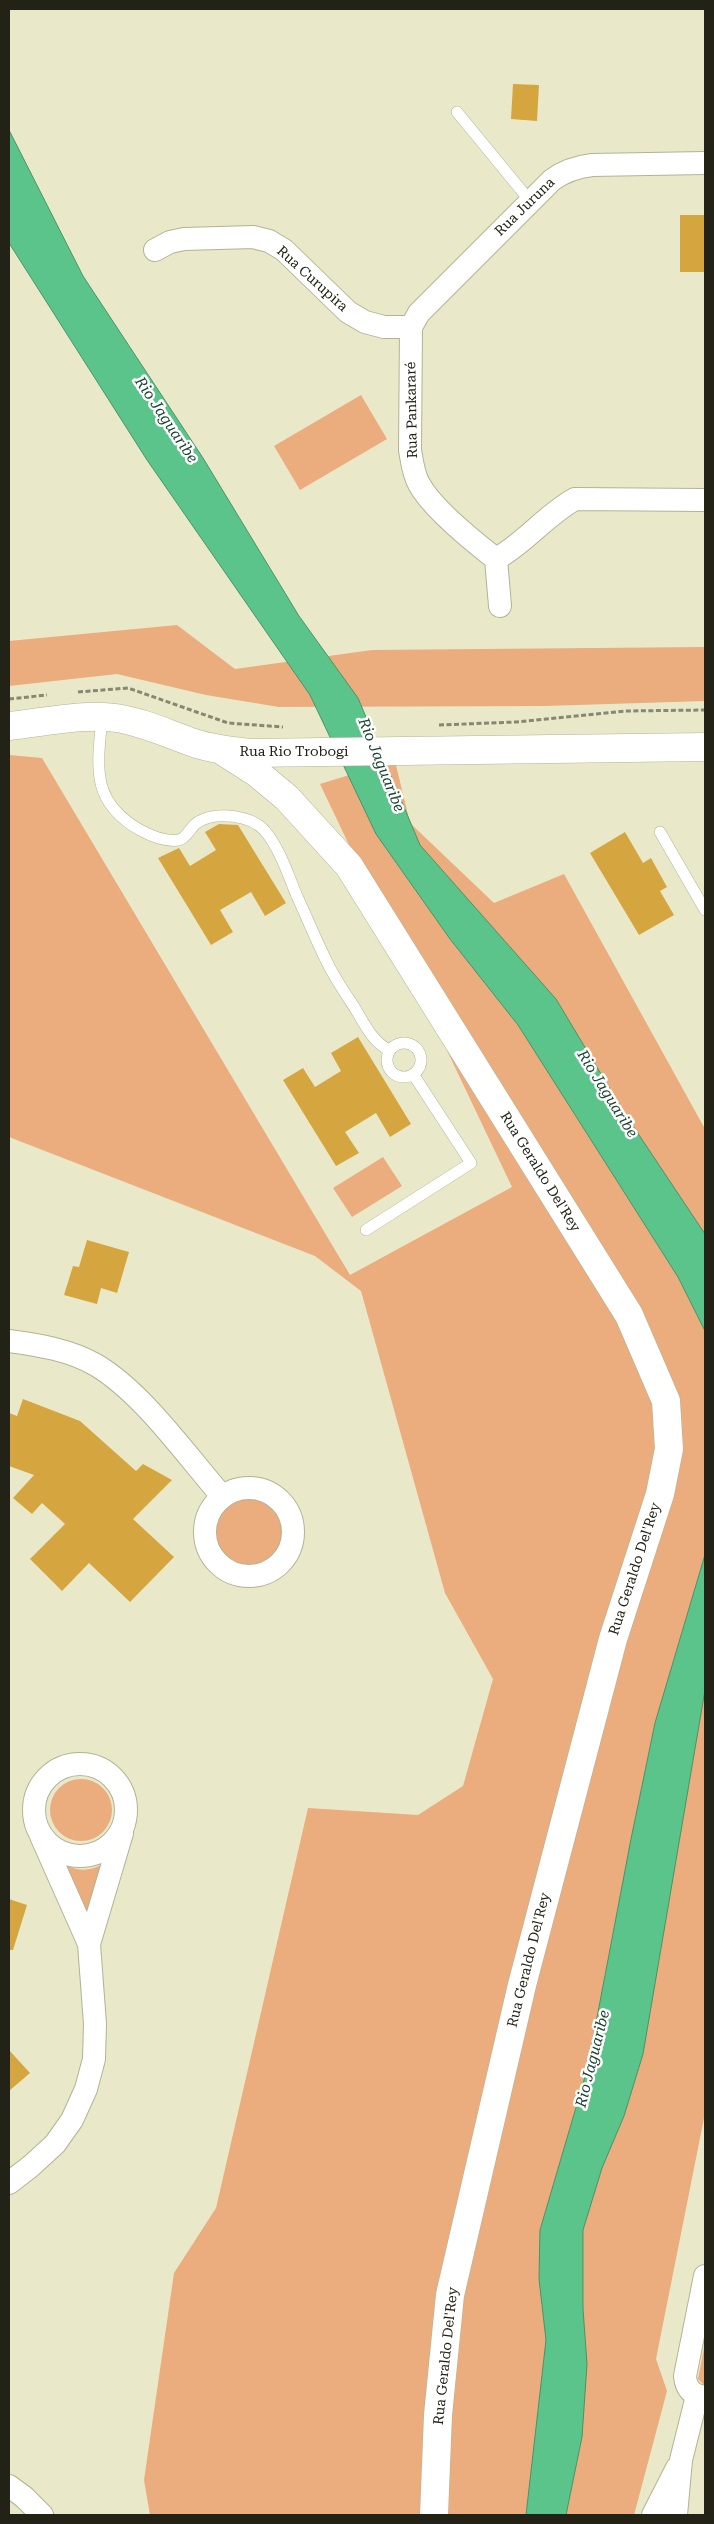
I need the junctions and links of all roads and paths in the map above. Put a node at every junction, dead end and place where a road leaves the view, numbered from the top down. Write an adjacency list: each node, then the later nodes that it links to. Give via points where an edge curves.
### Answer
1 (457, 112): 3 (lane)
2 (705, 163): 3 (street, Rua Juruna, via 578,166 562,173)
3 (530, 201): 5 (street, Rua Juruna, via 430,299)
4 (154, 250): 5 (street, Rua Curupira, via 184,239 253,237 269,241 284,250 348,312 365,322 384,327)
5 (411, 327): 7 (street, Rua Pankararé, via 412,466 428,497)
6 (705, 500): 7 (street, via 575,499)
7 (496, 560): 8 (street)
8 (500, 606)
9 (705, 710): 11 (path, via 625,711 516,722)
10 (102, 718): 12 (main road, Rua Rio Trobogi); 14 (main road, Rua Rio Trobogi, via 142,724); 17 (lane, via 100,782 104,796 121,819 143,832 171,841 182,839 198,822 218,815 238,816 264,830 277,850 330,969 369,1031 380,1046)
11 (430, 725)
12 (9, 726)
13 (705, 747): 14 (main road, Rua Rio Trobogi, via 312,753)
14 (221, 750): 31 (main road, Rua Geraldo Del'Rey, via 258,773 287,798 349,866 630,1315 666,1400 669,1449 660,1494 613,1639 532,1946 450,2295 438,2415)
15 (660, 832): 16 (lane)
16 (705, 910)
17 (389, 1050): 18 (lane, via 389,1069 400,1077); 18 (lane, via 400,1043 414,1046 421,1057 418,1070)
18 (413, 1074): 19 (lane, via 471,1163)
19 (366, 1230)
20 (9, 1341): 21 (street, via 63,1351 96,1365 144,1406)
21 (222, 1496)
22 (124, 1827): 23 (street, via 115,1841 101,1851 85,1856 68,1855 53,1848); 23 (street, via 127,1812 119,1785 97,1767 68,1765 44,1781 37,1794 34,1815); 24 (street)
23 (41, 1836): 24 (street)
24 (89, 1944): 25 (street, via 95,2024 94,2059 86,2089 72,2120 55,2144)
25 (9, 2183)
26 (705, 2276): 27 (street, via 685,2376 686,2385)
27 (701, 2397): 28 (street)
28 (681, 2460): 32 (street); 33 (street)
29 (9, 2486): 30 (street)
30 (42, 2515)
31 (434, 2515)
32 (654, 2515)
33 (676, 2515)

